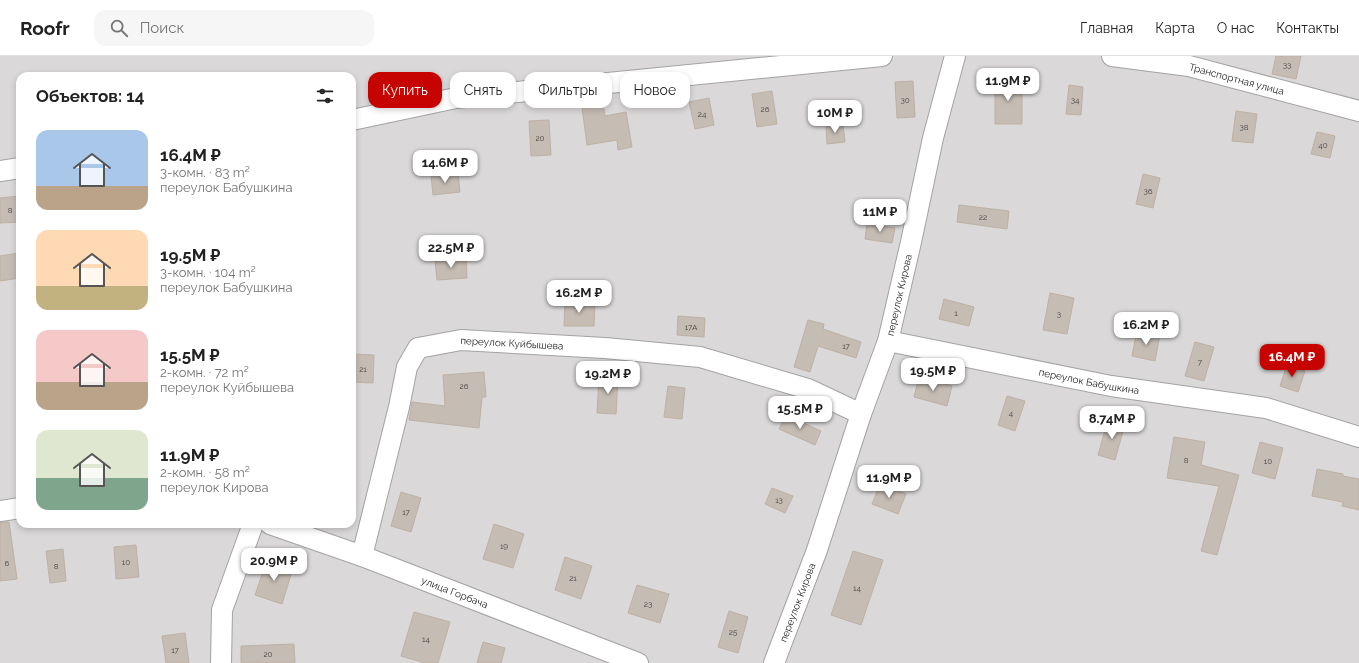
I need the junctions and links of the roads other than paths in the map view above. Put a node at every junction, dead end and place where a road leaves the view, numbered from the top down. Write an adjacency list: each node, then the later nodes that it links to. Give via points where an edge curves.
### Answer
1 (882, 56): 5 (street, via 456,98)
2 (955, 56): 8 (street, переулок Кирова, via 933,138)
3 (1112, 56): 4 (street, Транспортная улица, via 1189,66)
4 (1359, 111)
5 (356, 119)
6 (16, 169): 7 (street)
7 (0, 171)
8 (888, 341): 9 (street, переулок Кирова); 10 (street, переулок Бабушкина, via 1111,386 1266,408)
9 (861, 414): 15 (street, переулок Куйбышева, via 808,389 700,357 605,348 461,340 418,348 407,367); 18 (street, переулок Кирова, via 817,550)
10 (1359, 437)
11 (16, 509): 12 (street)
12 (0, 511)
13 (252, 528): 16 (street, via 222,610)
14 (282, 528): 15 (street, улица Горбача)
15 (362, 556): 17 (street, улица Горбача)
16 (221, 663)
17 (638, 663)
18 (774, 663)

